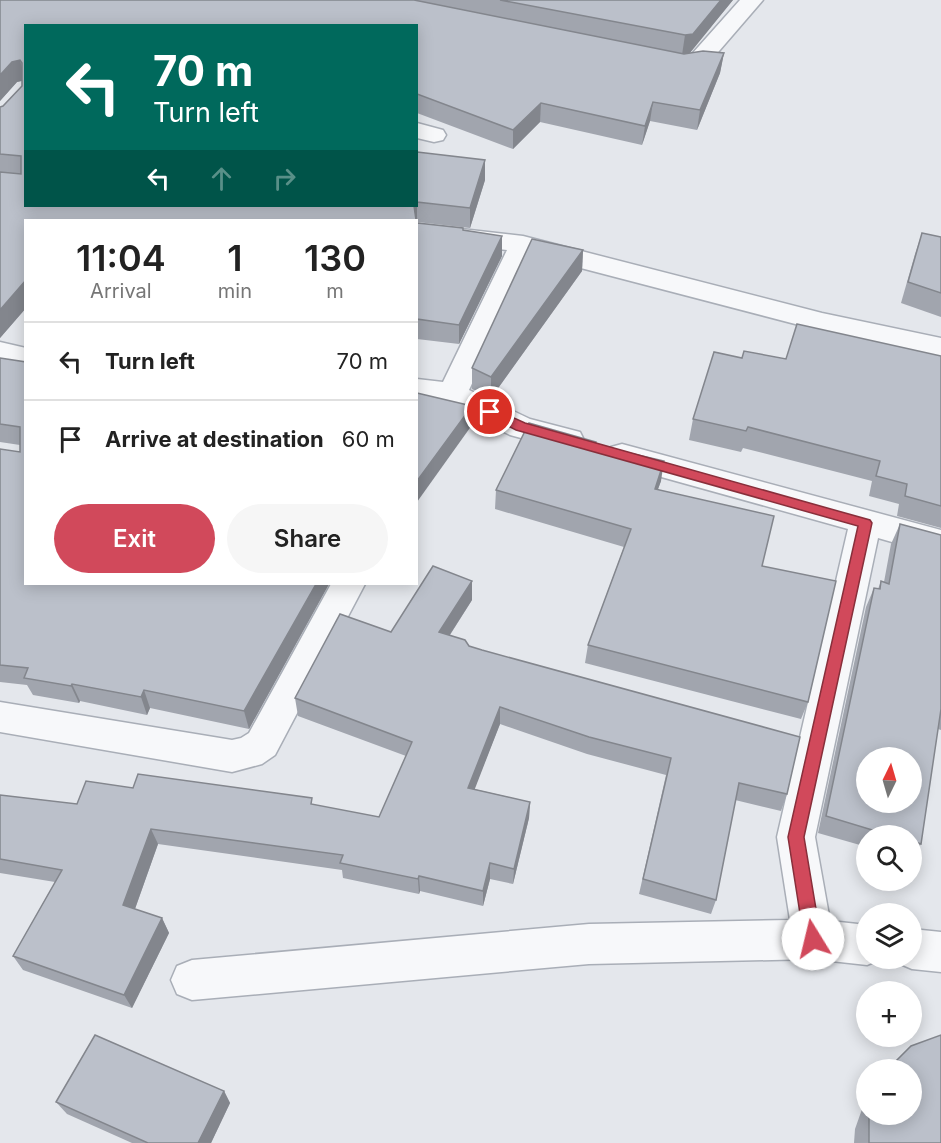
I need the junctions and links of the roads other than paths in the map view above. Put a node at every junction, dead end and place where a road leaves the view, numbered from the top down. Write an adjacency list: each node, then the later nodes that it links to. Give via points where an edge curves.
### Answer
1 (752, 0): 2 (street, via 692,64)
2 (648, 59)
3 (418, 232): 4 (street)
4 (523, 244): 5 (street, via 822,322); 9 (street)
5 (941, 348)
6 (0, 352): 7 (street)
7 (24, 358)
8 (418, 389): 9 (street)
9 (452, 394): 10 (street, via 521,427)
10 (866, 523): 11 (street); 14 (street, via 800,737 796,837)
11 (941, 543)
12 (347, 585): 13 (street, via 262,744 249,753 232,756)
13 (0, 717)
14 (813, 939): 15 (street); 18 (street, via 589,944)
15 (856, 944)
16 (922, 950): 17 (street)
17 (941, 952)
18 (192, 980)

